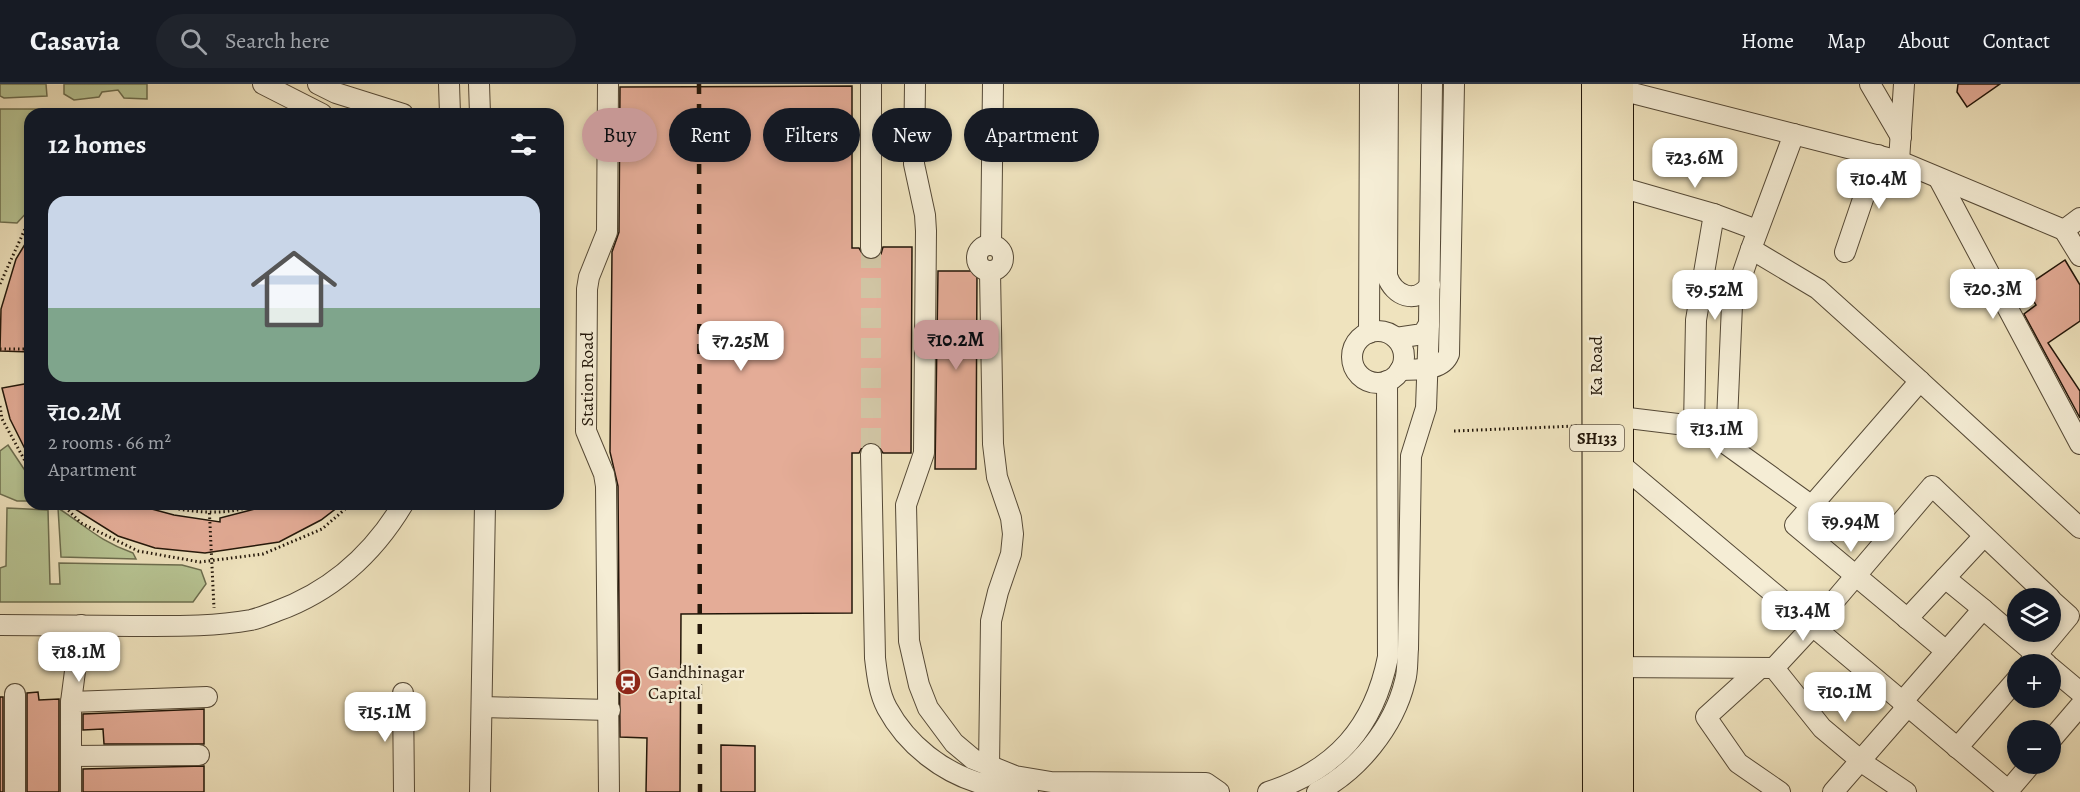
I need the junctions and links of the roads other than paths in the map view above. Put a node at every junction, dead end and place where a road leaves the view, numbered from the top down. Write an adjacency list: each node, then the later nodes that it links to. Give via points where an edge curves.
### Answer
1 (262, 84): 16 (street)
2 (448, 84): 19 (street)
3 (479, 84): 20 (street)
4 (608, 84): 77 (street, Station Road, via 607,232 587,289 586,431 606,486)
5 (871, 84): 31 (street)
6 (915, 84): 83 (street, via 914,164 926,231 924,430 923,461 906,505 909,641 928,708 954,743)
7 (993, 84): 83 (street, via 992,245 980,250 977,258 982,269 990,272 993,444 997,477 1013,534 991,621)
8 (1370, 84): 36 (street)
9 (1388, 84): 34 (street, via 1389,282 1403,296 1419,295)
10 (1432, 84): 34 (street)
11 (1454, 84): 38 (street, via 1449,354 1439,366)
12 (1870, 84): 22 (street)
13 (1904, 84): 22 (street)
14 (1608, 85): 21 (street); 26 (main road, Ka Road / SH133); 41 (main road, Ka Road / SH133)
15 (331, 87): 17 (street); 18 (street)
16 (310, 108)
17 (324, 108)
18 (386, 108)
19 (450, 108)
20 (480, 108)
21 (1794, 134): 23 (street); 30 (street)
22 (1901, 137): 24 (street)
23 (1878, 155): 24 (street); 32 (street)
24 (1899, 161): 25 (street)
25 (1939, 179): 29 (street); 44 (street)
26 (1620, 187): 27 (street); 41 (main road, Ka Road / SH133)
27 (1714, 214): 30 (street); 42 (street, via 1696,320)
28 (2080, 218): 29 (street)
29 (2064, 230): 33 (street)
30 (1754, 240): 40 (street, via 1818,289); 43 (street, via 1732,305)
31 (871, 248)
32 (1845, 252)
33 (2080, 256)
34 (1430, 285): 35 (street)
35 (1429, 324): 37 (street, via 1423,334); 38 (street)
36 (1369, 333): 37 (street, via 1381,331); 39 (street, via 1358,340 1353,364 1362,378 1379,383)
37 (1396, 338): 39 (street, via 1404,354)
38 (1428, 368): 39 (street); 94 (street, via 1426,408 1411,456 1406,680 1395,710 1378,737 1353,767)
39 (1394, 376): 93 (street, via 1388,448 1388,657 1384,677 1367,716 1339,754 1308,776)
40 (1920, 381): 47 (street); 50 (street)
41 (1608, 421): 42 (street); 46 (main road, Ka Road / SH133); 65 (main road, Ka Road / SH133)
42 (1694, 426): 43 (street)
43 (1726, 444): 47 (street)
44 (2080, 444)
45 (871, 454): 91 (street, via 875,658 886,707 927,757 968,780)
46 (1620, 464): 61 (street); 65 (main road, Ka Road / SH133)
47 (1812, 506): 52 (street, via 1795,525)
48 (400, 510): 60 (street, via 360,561 325,589 296,604 254,619 214,625)
49 (484, 510): 76 (street)
50 (2080, 528)
51 (1984, 536): 52 (street, via 1932,486); 53 (street); 54 (street)
52 (1856, 576): 57 (street); 61 (street)
53 (1945, 578): 56 (street); 57 (street)
54 (2038, 588)
55 (2061, 608): 58 (street)
56 (1983, 609): 62 (street); 63 (street)
57 (1907, 619): 62 (street)
58 (2075, 620): 64 (street)
59 (0, 625): 60 (street)
60 (81, 626): 73 (street)
61 (1813, 626): 66 (street); 74 (street)
62 (1946, 651): 74 (street)
63 (2031, 654)
64 (2048, 654)
65 (1608, 667): 66 (street); 95 (main road, Ka Road / SH133); 96 (main road, Ka Road / SH133)
66 (1767, 668): 82 (street, via 1822,728); 97 (street, via 1706,717 1738,763)
67 (2061, 678): 70 (street)
68 (2007, 691): 79 (street)
69 (403, 693): 88 (street)
70 (2080, 693)
71 (15, 694): 86 (street)
72 (207, 697): 73 (street)
73 (71, 702): 81 (street)
74 (1905, 704): 79 (street); 82 (street)
75 (2080, 706): 78 (street)
76 (482, 707): 77 (street); 89 (street)
77 (610, 710): 90 (street, Station Road)
78 (2061, 728)
79 (1957, 748): 85 (street)
80 (199, 755): 81 (street)
81 (71, 756): 87 (street)
82 (1860, 760): 98 (street); 99 (street)
83 (989, 767): 92 (street, via 1051,782 1206,783)
84 (2023, 774): 85 (street)
85 (2009, 791)
86 (15, 792)
87 (71, 792)
88 (404, 792)
89 (480, 792)
90 (609, 792)
91 (1028, 792)
92 (1219, 792)
93 (1268, 792)
94 (1317, 792)
95 (1596, 792)
96 (1620, 792)
97 (1780, 792)
98 (1833, 792)
99 (1906, 792)

